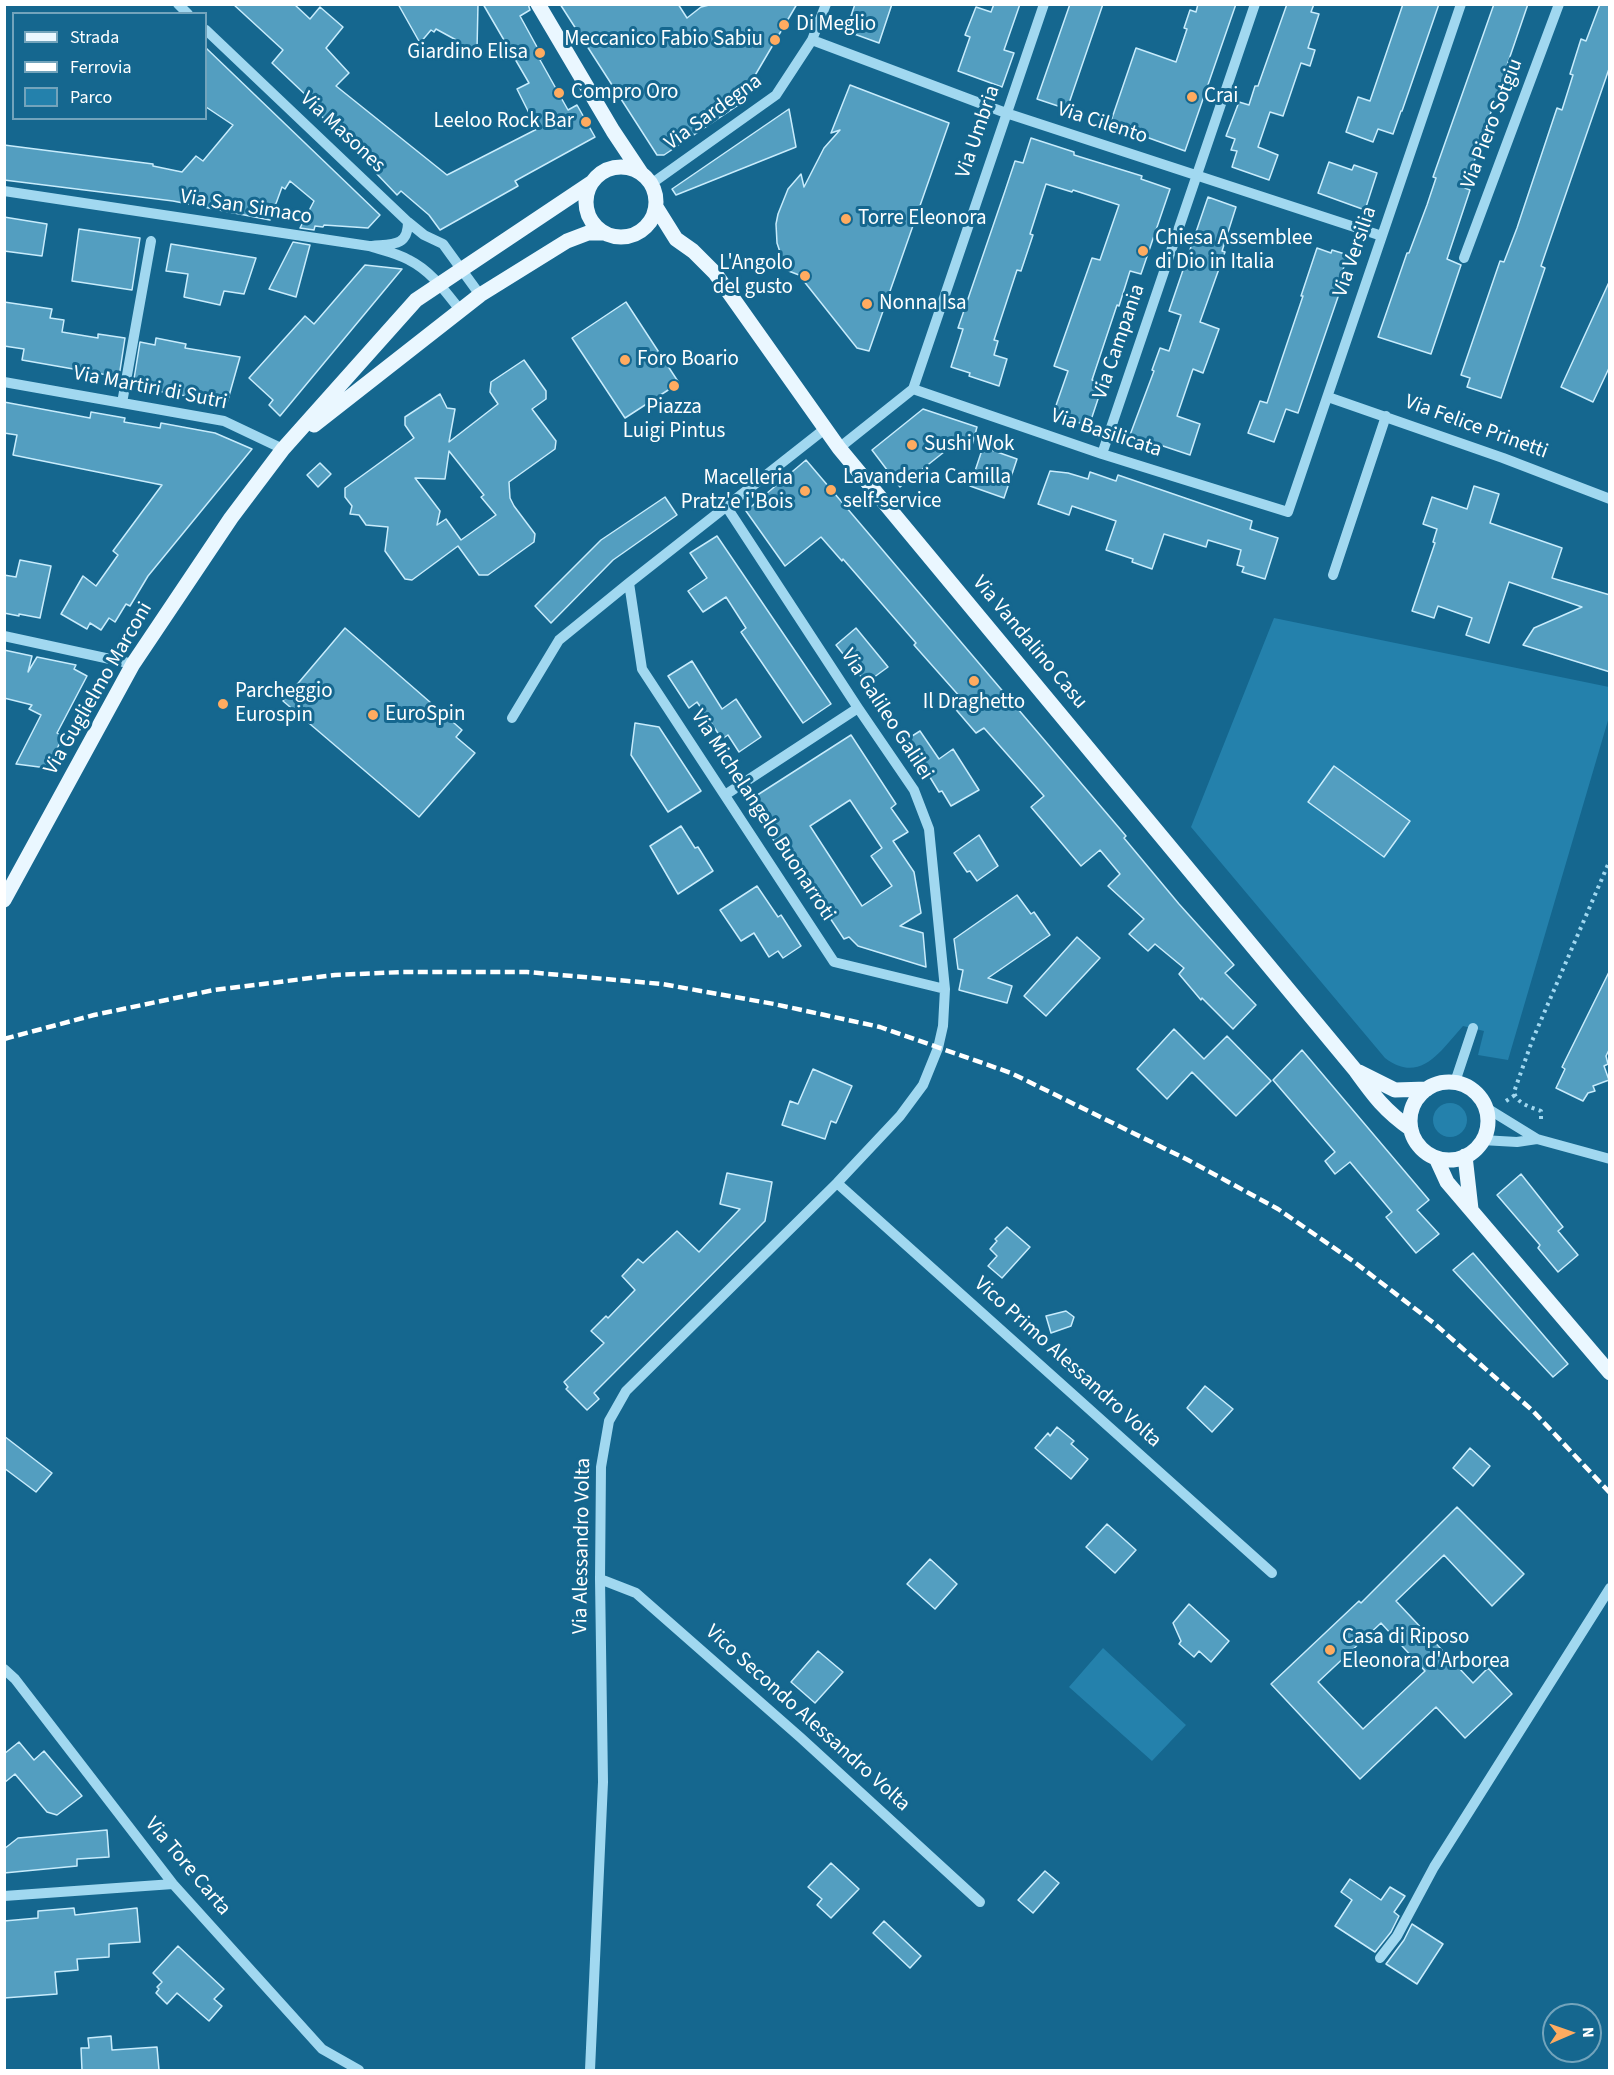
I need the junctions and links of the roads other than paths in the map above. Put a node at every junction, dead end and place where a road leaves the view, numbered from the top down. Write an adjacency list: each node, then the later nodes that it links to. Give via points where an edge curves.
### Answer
1 (538, 4): 10 (main road)
2 (826, 4): 8 (street, Via Sardegna)
3 (1044, 4): 9 (street, Via Umbria)
4 (1255, 4): 12 (street, Via Campania)
5 (1461, 4): 20 (street, Via Versilia)
6 (1559, 4): 24 (street, Via Piero Sotgiu)
7 (207, 31): 17 (street, Via Masones)
8 (812, 40): 9 (street, Via Cilento); 13 (street, Via Sardegna, via 776,95)
9 (1006, 113): 12 (street, Via Cilento); 30 (street, Via Umbria)
10 (613, 131): 11 (main road); 13 (main road)
11 (621, 167): 13 (main road); 14 (main road, via 604,171)
12 (1198, 177): 20 (street, Via Cilento); 37 (street, Via Campania)
13 (646, 178): 16 (main road)
14 (591, 183): 19 (main road, via 586,210); 25 (main road, Via Guglielmo Marconi, via 538,220)
15 (4, 191): 23 (street, Via San Simaco)
16 (656, 207): 18 (main road); 21 (main road, Via Vandalino Casu)
17 (408, 222): 23 (street, via 404,240); 25 (street, Via Masones, via 443,244)
18 (641, 231): 19 (main road, via 620,237); 21 (main road, Via Vandalino Casu)
19 (604, 233): 27 (main road, Via Guglielmo Marconi, via 588,233 567,241)
20 (1382, 236): 31 (street, Via Versilia)
21 (676, 239): 34 (main road, Via Vandalino Casu, via 715,273)
22 (151, 241): 32 (street)
23 (369, 246): 26 (street, Via San Simaco, via 408,259)
24 (1464, 258)
25 (457, 264): 26 (main road, Via Guglielmo Marconi); 27 (street)
26 (440, 283): 28 (street, Via San Simaco); 36 (main road, Via Guglielmo Marconi, via 416,300)
27 (480, 295): 28 (main road, Via Guglielmo Marconi)
28 (459, 310): 36 (main road, Via Guglielmo Marconi)
29 (4, 382): 32 (street, Via Martiri di Sutri)
30 (913, 389): 35 (street); 37 (street, Via Basilicata)
31 (1328, 397): 33 (street, Via Felice Prinetti); 40 (street, Via Versilia)
32 (122, 403): 36 (street, Via Martiri di Sutri, via 224,421)
33 (1386, 416): 38 (street, Via Felice Prinetti); 41 (street)
34 (826, 428): 35 (main road, Via Vandalino Casu); 39 (street)
35 (839, 448): 52 (main road, Via Vandalino Casu)
36 (283, 449): 44 (main road, Via Guglielmo Marconi, via 231,518)
37 (1102, 454): 40 (street, Via Basilicata)
38 (1610, 499)
39 (726, 506): 42 (street); 45 (street, Via Galileo Galilei)
40 (1288, 512)
41 (1333, 575)
42 (628, 583): 46 (street, via 559,640); 47 (street, Via Michelangelo Buonarroti, via 642,669)
43 (4, 636): 44 (street)
44 (133, 664): 48 (main road, Via Guglielmo Marconi)
45 (858, 708): 47 (street); 49 (street, Via Galileo Galilei, via 914,790 929,829)
46 (512, 718)
47 (724, 795): 49 (street, Via Michelangelo Buonarroti, via 834,962)
48 (4, 900)
49 (945, 989): 50 (street, Via Galileo Galilei)
50 (944, 1007): 62 (street, Via Alessandro Volta, via 938,1048 922,1085 900,1116)
51 (1473, 1028): 53 (street)
52 (1356, 1071): 54 (main road, Via Vandalino Casu, via 1395,1090); 56 (main road, Via Vandalino Casu, via 1380,1104)
53 (1455, 1082): 54 (main road); 55 (main road, via 1477,1094)
54 (1427, 1089): 56 (main road, via 1414,1103)
55 (1485, 1107): 57 (street); 58 (main road, via 1487,1128)
56 (1411, 1129): 60 (main road, via 1416,1142)
57 (1537, 1139): 58 (street); 61 (street)
58 (1482, 1140): 59 (main road)
59 (1465, 1156): 60 (main road); 63 (main road)
60 (1436, 1158): 63 (main road, via 1447,1182)
61 (1610, 1159)
62 (837, 1183): 65 (street, Vico Primo Alessandro Volta); 66 (street, Via Alessandro Volta, via 626,1391 609,1421 601,1467)
63 (1471, 1209): 64 (main road)
64 (1610, 1373)
65 (1272, 1573)
66 (600, 1579): 71 (street, Vico Secondo Alessandro Volta, via 636,1593); 74 (street, Via Alessandro Volta, via 603,1782)
67 (1610, 1588): 72 (street)
68 (4, 1669): 69 (street, Via Tore Carta)
69 (173, 1884): 70 (street); 73 (street, Via Tore Carta, via 322,2049)
70 (4, 1896)
71 (980, 1902)
72 (1380, 1958)
73 (359, 2070)
74 (591, 2070)

